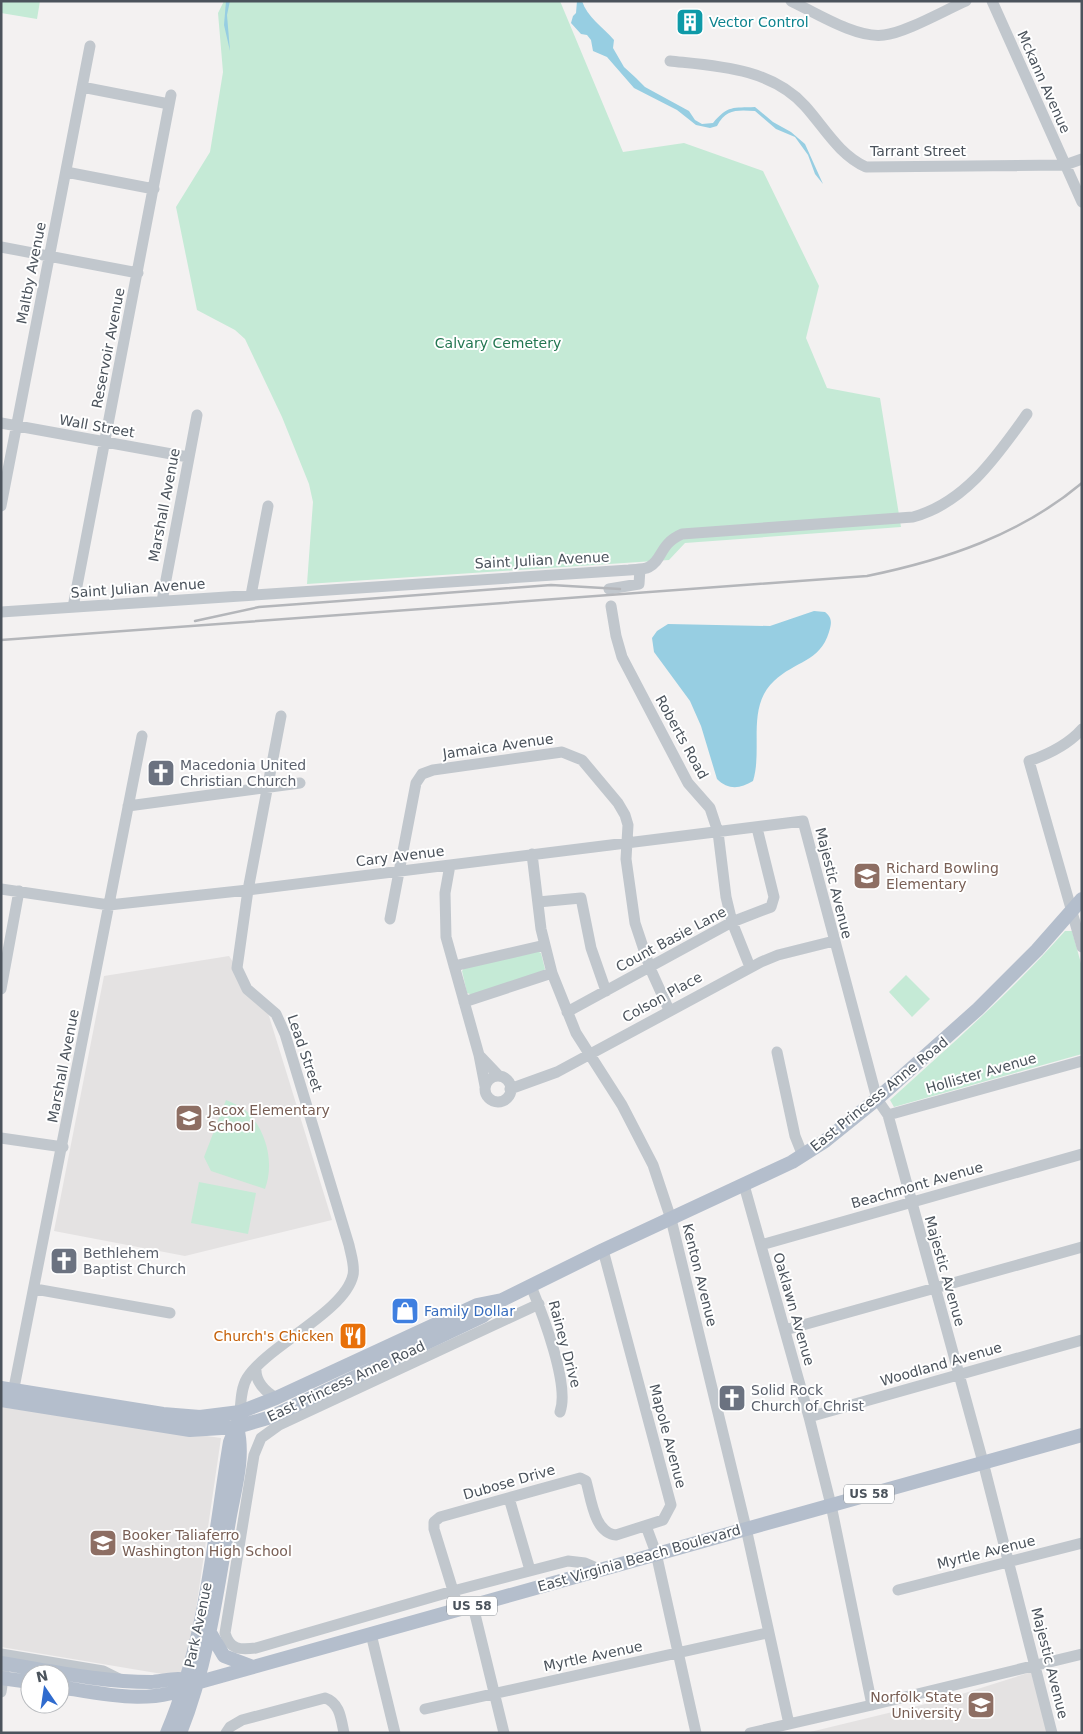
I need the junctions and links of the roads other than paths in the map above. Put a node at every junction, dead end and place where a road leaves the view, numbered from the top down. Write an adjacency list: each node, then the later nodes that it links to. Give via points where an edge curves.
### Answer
1 (791, 1): 2 (street, via 840,24 876,36 894,33)
2 (966, 1)
3 (992, 1): 8 (street, Mckann Avenue)
4 (90, 46): 6 (street, Maltby Avenue)
5 (670, 61): 8 (street, Tarrant Street, via 731,68 782,87 803,103 842,150 866,167)
6 (82, 87): 9 (street, Maltby Avenue); 10 (street, Reservoir Avenue, via 170,99)
7 (1082, 159): 8 (street, Tarrant Street)
8 (1065, 165): 11 (street, Mckann Avenue)
9 (66, 172): 10 (street); 13 (street, Maltby Avenue)
10 (154, 189): 14 (street, Reservoir Avenue)
11 (1082, 202)
12 (1, 247): 13 (street)
13 (49, 256): 14 (street); 18 (street, Maltby Avenue)
14 (138, 273): 19 (street, Reservoir Avenue)
15 (1027, 414): 23 (street, via 974,481 950,501 926,513 891,520 682,534 666,544 655,563)
16 (197, 415): 20 (street, Marshall Avenue)
17 (1, 423): 18 (street, Wall Street)
18 (17, 426): 19 (street, Wall Street); 21 (street, Maltby Avenue)
19 (105, 442): 20 (street, Wall Street); 28 (street, Reservoir Avenue)
20 (188, 457): 26 (street, Marshall Avenue)
21 (1, 506)
22 (268, 506): 25 (street)
23 (640, 569): 24 (street, via 639,584); 25 (street, Saint Julian Avenue)
24 (609, 589)
25 (250, 595): 26 (street, Saint Julian Avenue)
26 (162, 601): 28 (street, Saint Julian Avenue)
27 (611, 606): 38 (street, Roberts Road, via 622,657 688,783 710,808)
28 (73, 607): 29 (street, Saint Julian Avenue)
29 (1, 612)
30 (281, 716): 34 (street, Lead Street)
31 (1082, 728): 49 (street, via 1051,753 1029,761)
32 (142, 736): 35 (street, Marshall Avenue)
33 (300, 783): 34 (street)
34 (268, 788): 35 (street); 44 (street, Lead Street)
35 (128, 806): 48 (street, Marshall Avenue)
36 (803, 821): 37 (street, Cary Avenue); 52 (street, Majestic Avenue)
37 (757, 828): 38 (street, Cary Avenue); 51 (street, Count Basie Lane, via 774,902 767,910)
38 (718, 832): 39 (street, Cary Avenue); 51 (street, Roberts Road)
39 (626, 841): 40 (street, Cary Avenue); 42 (street, Jamaica Avenue, via 628,825 625,815 582,760 562,752 541,754 422,774 416,782); 57 (street, Jamaica Avenue, via 635,923)
40 (532, 854): 41 (street, Cary Avenue); 47 (street, Kenton Avenue)
41 (450, 865): 42 (street, Cary Avenue); 55 (street, via 445,893 446,938)
42 (399, 871): 44 (street, Cary Avenue); 50 (street, Jamaica Avenue)
43 (1, 888): 45 (street, Cary Avenue)
44 (248, 890): 48 (street, Cary Avenue); 91 (street, Lead Street, via 237,968 247,989 276,1014 285,1034 350,1245 353,1275 342,1296)
45 (20, 891): 48 (street, Cary Avenue); 59 (street)
46 (1082, 899): 49 (main road, East Princess Anne Road)
47 (538, 902): 53 (street, Kenton Avenue); 60 (street, via 581,898 591,948)
48 (109, 904): 74 (street, Marshall Avenue)
49 (1071, 913): 54 (street); 71 (main road, East Princess Anne Road, via 978,1009)
50 (390, 919)
51 (732, 922): 56 (street, Roberts Road); 57 (street, Count Basie Lane)
52 (834, 941): 56 (street, Colson Place, via 778,955); 71 (street, Majestic Avenue)
53 (545, 945): 55 (street); 58 (street, Kenton Avenue)
54 (1082, 947)
55 (454, 966): 61 (street)
56 (750, 967): 62 (street, Colson Place)
57 (650, 968): 60 (street, Count Basie Lane); 62 (street, Jamaica Avenue)
58 (552, 973): 61 (street); 63 (street, Kenton Avenue)
59 (1, 989)
60 (606, 991): 63 (street, Count Basie Lane)
61 (464, 1002): 65 (street)
62 (670, 1010): 66 (street, Colson Place)
63 (567, 1012): 66 (street, Kenton Avenue)
64 (778, 1052): 76 (street, via 795,1136)
65 (479, 1055): 68 (street); 69 (street)
66 (589, 1055): 70 (street, Colson Place, via 558,1072); 79 (street, Kenton Avenue, via 653,1165)
67 (1082, 1061): 72 (street, Hollister Avenue)
68 (499, 1076): 69 (street); 70 (street, via 506,1079)
69 (485, 1086): 70 (street, via 487,1096 496,1102 506,1099)
70 (510, 1089)
71 (877, 1099): 72 (street, Majestic Avenue); 76 (main road, East Princess Anne Road)
72 (888, 1115): 78 (street, Majestic Avenue)
73 (1, 1138): 74 (street)
74 (63, 1147): 85 (street, Marshall Avenue)
75 (1082, 1154): 78 (street, Beachmont Avenue)
76 (803, 1156): 77 (main road, East Princess Anne Road)
77 (744, 1185): 79 (main road, East Princess Anne Road); 80 (street, Oaklawn Avenue)
78 (910, 1202): 80 (street, Beachmont Avenue); 84 (street, Majestic Avenue)
79 (671, 1219): 82 (main road, East Princess Anne Road); 106 (street, Kenton Avenue)
80 (761, 1245): 89 (street, Oaklawn Avenue)
81 (1082, 1247): 84 (street)
82 (603, 1250): 83 (main road, East Princess Anne Road); 105 (street, Mapole Avenue, via 671,1505 663,1520)
83 (531, 1286): 86 (main road, East Princess Anne Road); 87 (street, Rainey Drive)
84 (934, 1288): 89 (street); 92 (street, Majestic Avenue)
85 (35, 1289): 88 (street); 93 (street, Marshall Avenue)
86 (502, 1300): 94 (main road, East Princess Anne Road, via 477,1305); 98 (main road, East Princess Anne Road, via 483,1316 271,1418)
87 (539, 1304): 96 (street, Rainey Drive, via 564,1395); 116 (street, via 279,1425 261,1438 254,1455)
88 (170, 1313)
89 (785, 1330): 97 (street, Oaklawn Avenue)
90 (1082, 1340): 92 (street, Woodland Avenue)
91 (256, 1368): 94 (street, via 259,1381); 95 (street, Lead Street, via 244,1386)
92 (958, 1374): 97 (street, Woodland Avenue); 100 (street, Majestic Avenue)
93 (7, 1395): 95 (main road, East Princess Anne Road, via 200,1417); 98 (main road, East Princess Anne Road, via 190,1430)
94 (276, 1398): 95 (main road, East Princess Anne Road)
95 (240, 1412): 98 (main road, Park Avenue)
96 (560, 1412)
97 (809, 1417): 104 (street, Oaklawn Avenue)
98 (237, 1427): 117 (main road, Park Avenue, via 240,1458); 127 (main road, Park Avenue, via 230,1442)
99 (1082, 1435): 100 (main road, East Virginia Beach Boulevard / US 58)
100 (983, 1462): 104 (main road, East Virginia Beach Boulevard / US 58); 109 (street, Majestic Avenue)
101 (580, 1466): 102 (street)
102 (583, 1478): 103 (street, Dubose Drive); 105 (street, via 600,1526 607,1533 616,1535)
103 (509, 1498): 111 (street); 113 (street, Dubose Drive, via 440,1517 434,1522)
104 (831, 1505): 106 (main road, East Virginia Beach Boulevard / US 58); 131 (street, Oaklawn Avenue)
105 (646, 1526): 108 (street)
106 (746, 1528): 108 (main road, East Virginia Beach Boulevard / US 58); 118 (street, Kenton Avenue)
107 (1082, 1543): 109 (street, Myrtle Avenue)
108 (656, 1553): 110 (main road, East Virginia Beach Boulevard / US 58); 120 (street)
109 (1009, 1562): 112 (street, Myrtle Avenue); 123 (street, Majestic Avenue)
110 (599, 1569): 111 (street, via 568,1561); 114 (main road, East Virginia Beach Boulevard / US 58)
111 (530, 1570): 113 (street)
112 (898, 1590)
113 (452, 1591): 115 (street, Dubose Drive); 116 (street, via 256,1648 239,1650 234,1647 227,1640)
114 (473, 1606): 115 (main road, East Virginia Beach Boulevard / US 58); 129 (street)
115 (459, 1610): 119 (main road, East Virginia Beach Boulevard / US 58)
116 (224, 1628): 117 (street)
117 (209, 1631): 124 (main road, via 224,1656); 127 (main road, Park Avenue)
118 (767, 1633): 120 (street, Myrtle Avenue); 133 (street, Kenton Avenue)
119 (370, 1634): 124 (main road, East Virginia Beach Boulevard / US 58); 137 (street)
120 (679, 1652): 129 (street, Myrtle Avenue); 139 (street)
121 (1082, 1654): 123 (street)
122 (3, 1660): 126 (street); 127 (main road, East Virginia Beach Boulevard / US 58, via 122,1682)
123 (1035, 1666): 131 (street); 141 (street, Majestic Avenue)
124 (253, 1667): 127 (main road, East Virginia Beach Boulevard / US 58)
125 (20, 1682): 126 (main road)
126 (2, 1683)
127 (188, 1684): 130 (main road, East Virginia Beach Boulevard / US 58); 134 (main road, Park Avenue)
128 (70, 1689): 130 (main road, East Virginia Beach Boulevard / US 58)
129 (494, 1693): 132 (street, Myrtle Avenue); 138 (street)
130 (145, 1696): 134 (main road, via 157,1698 167,1705)
131 (872, 1706): 133 (street)
132 (425, 1709)
133 (789, 1724): 140 (street)
134 (173, 1729)
135 (226, 1733): 136 (street, via 230,1726 242,1720 324,1698 338,1708)
136 (344, 1733)
137 (395, 1733)
138 (504, 1733)
139 (696, 1733)
140 (750, 1733)
141 (1052, 1733)

